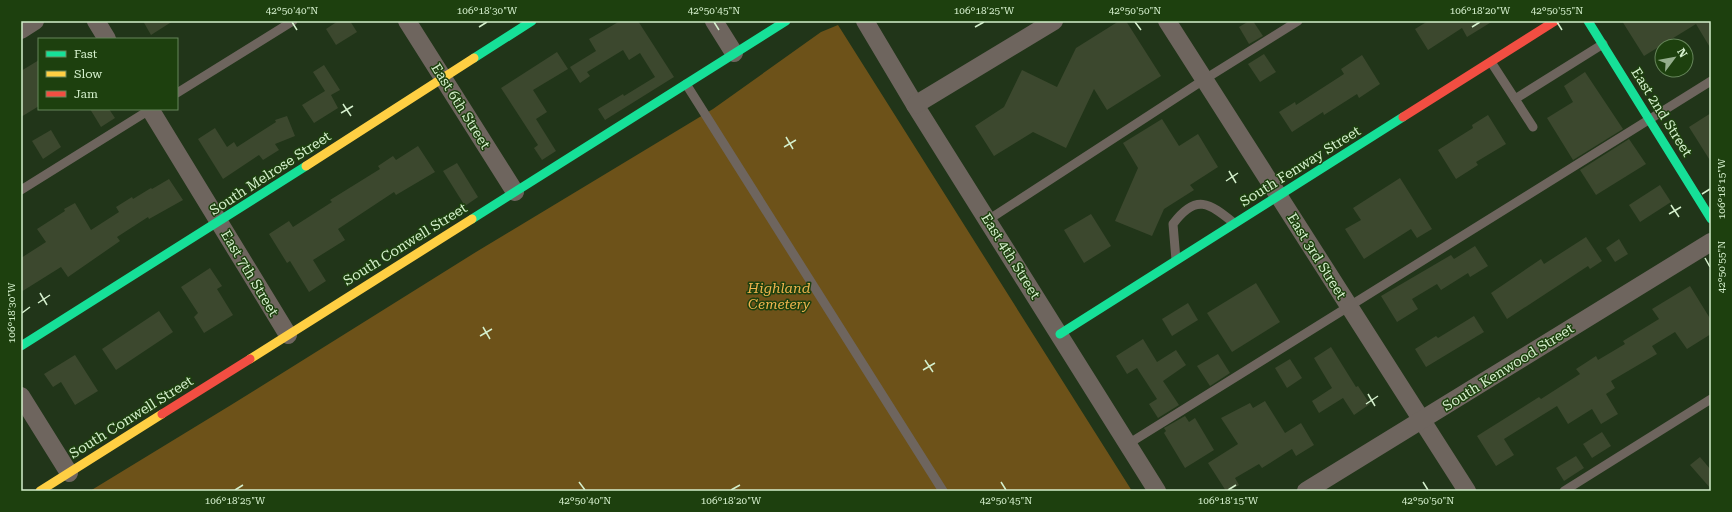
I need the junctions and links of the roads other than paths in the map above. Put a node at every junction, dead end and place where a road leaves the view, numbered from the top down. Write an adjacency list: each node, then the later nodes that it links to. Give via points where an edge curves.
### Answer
1 (35, 21): 14 (street)
2 (96, 21): 15 (street)
3 (293, 21): 23 (lane)
4 (407, 21): 19 (street, East 6th Street)
5 (532, 21): 19 (street, South Melrose Street)
6 (714, 21): 17 (street)
7 (786, 21): 17 (street, South Conwell Street)
8 (865, 21): 25 (street, East 4th Street)
9 (1054, 21): 25 (street)
10 (1167, 21): 20 (street, East 3rd Street)
11 (1298, 21): 20 (lane)
12 (1555, 21): 18 (street, South Fenway Street)
13 (1588, 21): 16 (street, East 2nd Street)
14 (21, 30)
15 (106, 38)
16 (1603, 44): 24 (lane); 28 (street, East 2nd Street)
17 (734, 54): 22 (street, South Conwell Street)
18 (1491, 62): 24 (lane); 32 (street, South Fenway Street)
19 (443, 77): 31 (street, East 6th Street); 35 (street, South Melrose Street)
20 (1205, 79): 32 (street, East 3rd Street); 34 (lane)
21 (1711, 81): 28 (lane)
22 (686, 84): 31 (street, South Conwell Street); 49 (lane)
23 (178, 92)
24 (1515, 99): 29 (lane)
25 (916, 105): 34 (street, East 4th Street)
26 (148, 110): 30 (lane)
27 (151, 110): 35 (street, East 7th Street)
28 (1649, 119): 33 (street, East 2nd Street); 39 (lane)
29 (1533, 127)
30 (21, 190)
31 (514, 192): 41 (street, South Conwell Street)
32 (1280, 196): 36 (street, South Fenway Street); 39 (street, East 3rd Street)
33 (1711, 219)
34 (988, 220): 40 (street, East 4th Street)
35 (219, 222): 41 (street, East 7th Street); 42 (street, South Melrose Street)
36 (1235, 224): 38 (street, South Fenway Street); 38 (lane, via 1214,207 1204,204 1194,205 1182,212 1174,224)
37 (1711, 242): 45 (street, South Kenwood Street)
38 (1176, 261): 40 (street, South Fenway Street)
39 (1349, 306): 45 (street, East 3rd Street); 46 (lane)
40 (1060, 334): 46 (street, East 4th Street)
41 (288, 335): 47 (street, South Conwell Street)
42 (21, 346)
43 (21, 396): 47 (street)
44 (1711, 399): 53 (lane)
45 (1422, 420): 51 (street, South Kenwood Street); 52 (street, East 3rd Street)
46 (1128, 444): 50 (street, East 4th Street)
47 (69, 473): 48 (street, South Conwell Street)
48 (40, 491)
49 (943, 491)
50 (1157, 491)
51 (1306, 491)
52 (1467, 491)
53 (1564, 491)

